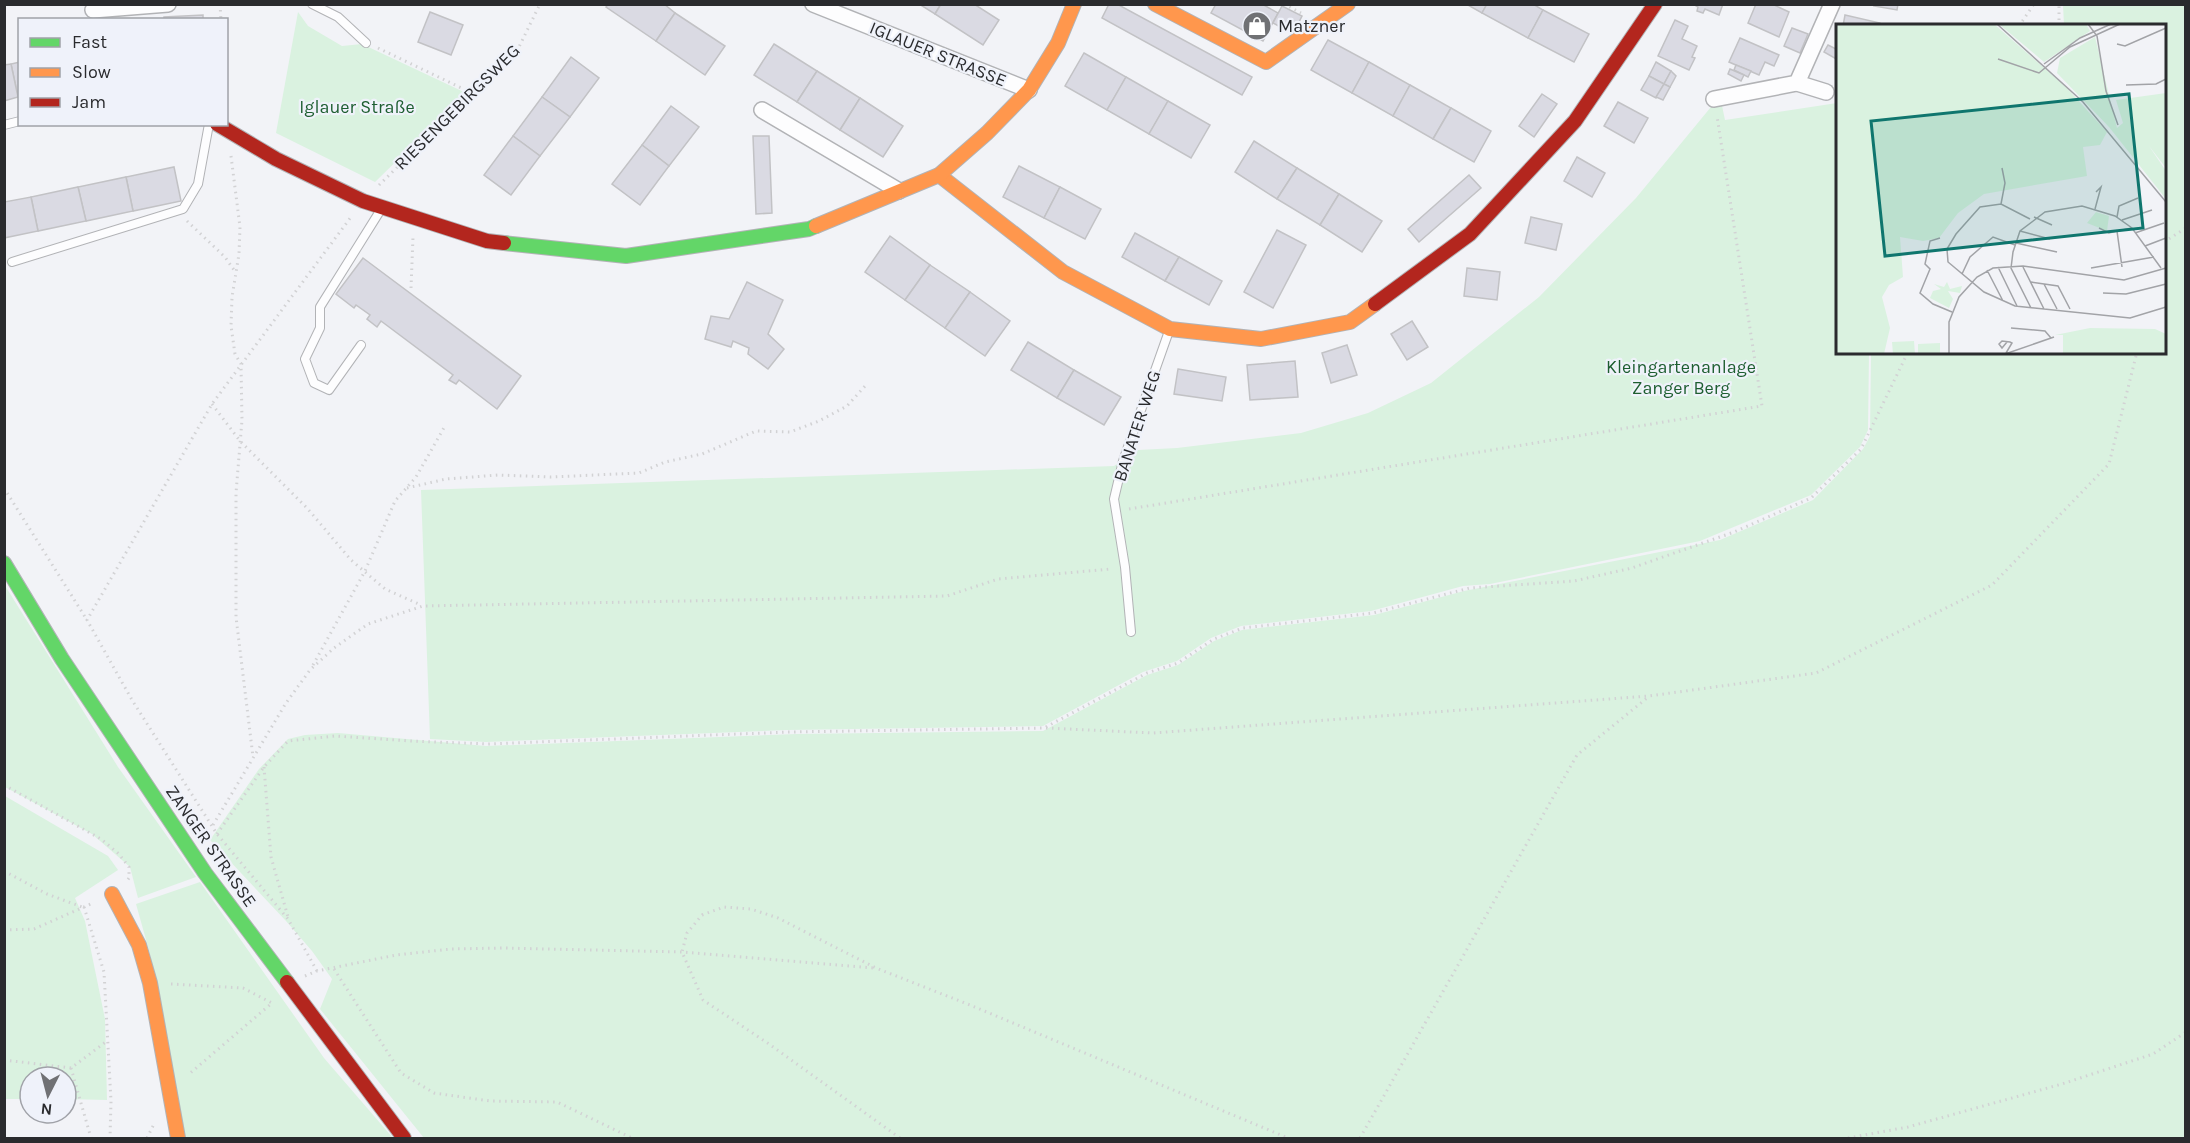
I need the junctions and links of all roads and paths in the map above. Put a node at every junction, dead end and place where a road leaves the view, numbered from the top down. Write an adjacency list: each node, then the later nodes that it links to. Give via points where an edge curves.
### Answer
1 (168, 4): 12 (street)
2 (312, 4): 15 (lane, via 338,17)
3 (540, 4): 19 (path, RIESENGEBIRGSWEG, via 517,51)
4 (813, 4): 17 (street, IGLAUER STRASSE)
5 (1074, 4): 17 (street, IGLAUER STRASSE, via 1058,43)
6 (1155, 4): 7 (street, via 1266,62)
7 (1348, 4)
8 (1655, 4): 35 (street, via 1575,121 1470,234 1350,321 1261,339)
9 (1832, 4): 16 (street)
10 (2034, 4): 13 (path)
11 (2059, 4): 14 (path)
12 (95, 11)
13 (2020, 24)
14 (2059, 24)
15 (366, 43): 19 (path)
16 (1797, 83): 18 (street); 20 (street)
17 (1029, 90): 24 (street, IGLAUER STRASSE)
18 (1826, 92)
19 (474, 94): 26 (path, RIESENGEBIRGSWEG)
20 (1714, 99): 46 (path, via 1762,406)
21 (762, 110): 25 (street)
22 (208, 126): 28 (lane, via 198,184)
23 (223, 129): 26 (street, IGLAUER STRASSE); 33 (path, via 240,227)
24 (939, 175): 25 (street, IGLAUER STRASSE); 35 (street, via 1063,272)
25 (899, 191): 29 (street, IGLAUER STRASSE, via 809,229 626,256 487,241)
26 (363, 201): 27 (street, IGLAUER STRASSE); 39 (path, RIESENGEBIRGSWEG)
27 (383, 207): 29 (street, IGLAUER STRASSE); 36 (lane, via 320,307 320,328 304,359 314,383 330,390)
28 (183, 209): 32 (lane); 33 (path, via 185,219 232,263)
29 (413, 217): 34 (path)
30 (2186, 228): 31 (path)
31 (2166, 241)
32 (12, 262)
33 (235, 271): 39 (path, via 231,326 235,354)
34 (411, 288)
35 (1170, 329): 46 (lane, BANATER WEG, via 1123,461)
36 (361, 345)
37 (1907, 354): 55 (path, via 1861,449 1811,498 1734,532 1644,564 1574,581 1470,588 1372,613 1243,628 1214,639 1178,663 1147,673)
38 (2136, 354): 54 (path, via 2109,464 1992,585 1816,673)
39 (241, 364): 41 (path, RIESENGEBIRGSWEG); 43 (path)
40 (866, 385): 45 (path, via 847,406 819,422 790,432 756,431 702,454 665,462 639,473 498,475 446,479)
41 (212, 404): 43 (path); 51 (path, RIESENGEBIRGSWEG)
42 (445, 426): 45 (path)
43 (240, 441): 49 (path); 56 (path, via 236,617)
44 (4, 488): 51 (path)
45 (407, 488): 49 (path, via 394,501)
46 (1115, 511): 48 (lane, BANATER WEG)
47 (4, 563): 84 (street, ZANGER STRASSE, via 62,659 206,873)
48 (1125, 567): 50 (path, via 998,579 947,596); 52 (lane, BANATER WEG)
49 (365, 572): 50 (path, via 385,589); 53 (path)
50 (423, 606): 53 (path, via 368,624)
51 (87, 620): 59 (path, via 132,700)
52 (1131, 632)
53 (310, 669): 56 (path)
54 (1649, 696): 55 (path, via 1153,733); 88 (path, via 1577,755)
55 (1044, 728): 57 (path, via 788,732 488,744 335,736 288,741)
56 (253, 759): 59 (path)
57 (264, 767): 60 (path); 64 (path, via 271,857)
58 (4, 785): 62 (path, via 101,839 120,854 129,867 129,879)
59 (213, 825): 60 (path)
60 (217, 834): 64 (path)
61 (4, 871): 63 (path)
62 (112, 894): 71 (street, via 139,945)
63 (84, 908): 65 (path, via 34,929); 73 (path, via 104,972)
64 (288, 919): 69 (path)
65 (4, 930)
66 (682, 952): 67 (path); 67 (path, via 687,933 702,915 724,907 751,909 778,918); 68 (path, via 451,949 396,955); 86 (path, via 703,1000)
67 (876, 968): 87 (path)
68 (334, 969): 69 (path); 85 (path, via 401,1074 434,1093 489,1101 557,1102)
69 (317, 971): 70 (path)
70 (298, 979)
71 (150, 983): 77 (street); 77 (path, via 243,988 272,1004)
72 (2186, 1032): 89 (path, via 2153,1054 2062,1084 1908,1126)
73 (108, 1040): 76 (path); 81 (path)
74 (4, 1060): 75 (path)
75 (45, 1065)
76 (74, 1065)
77 (171, 1092): 83 (street)
78 (78, 1095): 80 (path)
79 (156, 1120): 82 (path)
80 (91, 1138)
81 (110, 1138)
82 (147, 1138)
83 (178, 1138)
84 (404, 1138)
85 (632, 1138)
86 (900, 1138)
87 (1288, 1138)
88 (1360, 1138)
89 (1848, 1138)

